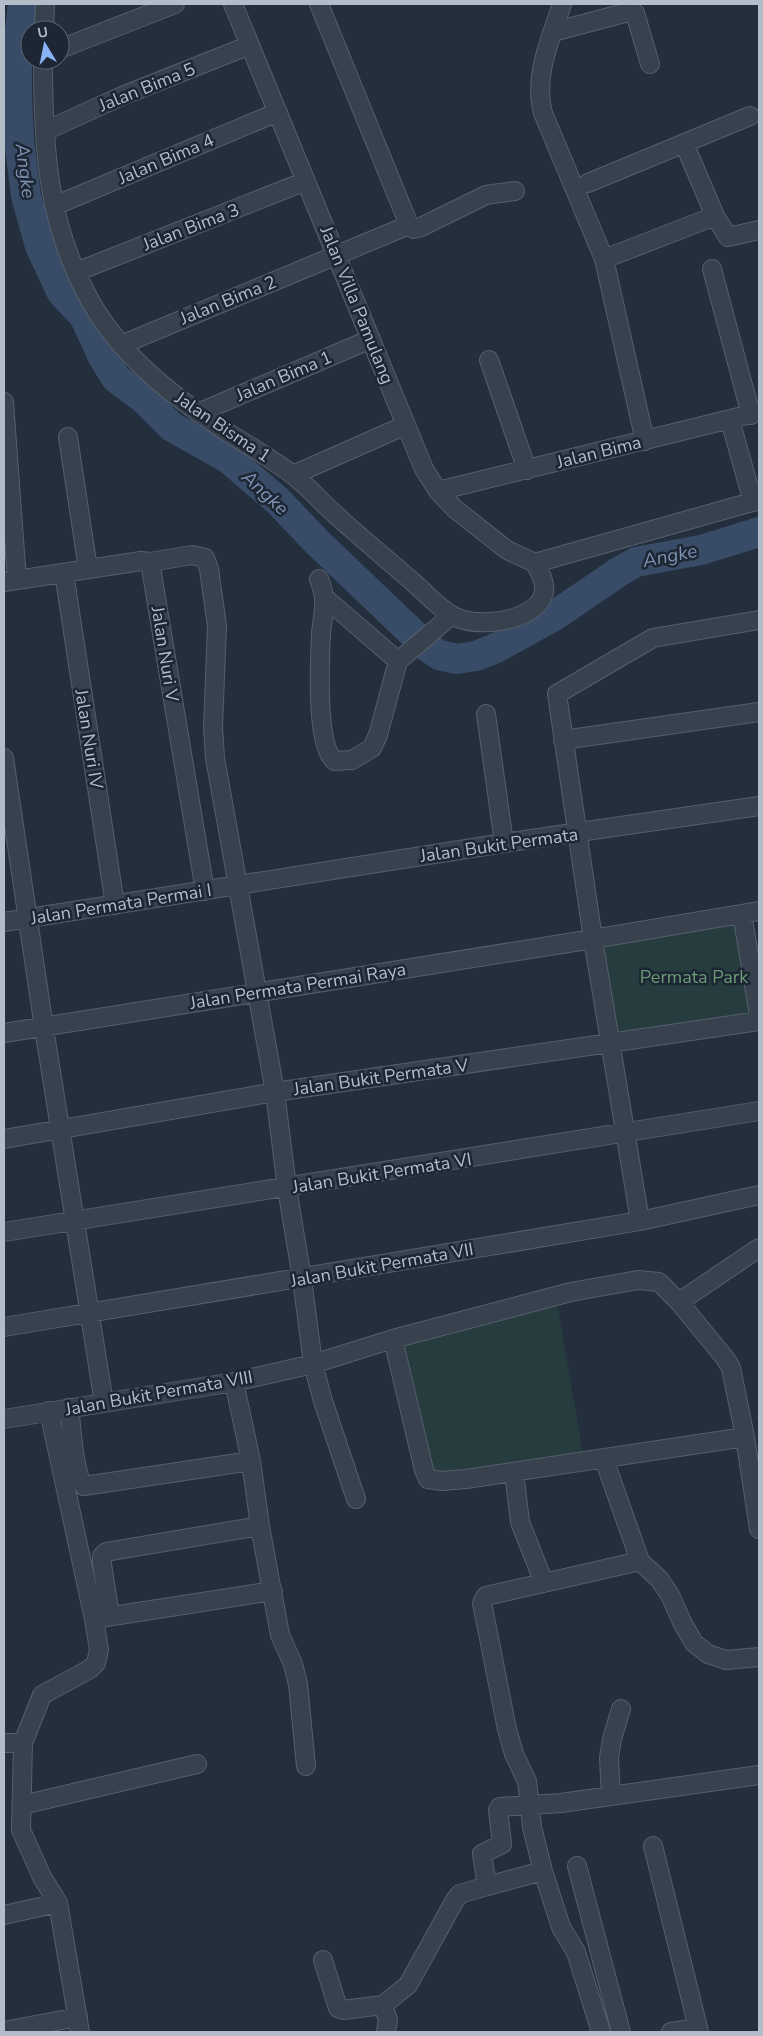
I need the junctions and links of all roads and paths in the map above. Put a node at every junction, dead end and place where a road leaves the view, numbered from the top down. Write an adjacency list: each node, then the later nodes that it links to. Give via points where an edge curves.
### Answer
1 (45, 4): 6 (street)
2 (175, 4): 9 (street)
3 (233, 4): 8 (street, Jalan Villa Pamulang)
4 (319, 4): 21 (street)
5 (562, 4): 7 (street)
6 (44, 20)
7 (553, 32): 10 (street, via 632,10); 24 (street, via 544,61 540,101)
8 (250, 45): 12 (street, Jalan Villa Pamulang); 14 (street, Jalan Bima 5)
9 (70, 46)
10 (650, 64)
11 (43, 70): 14 (street, Jalan Bisma 1)
12 (278, 112): 16 (street, Jalan Villa Pamulang); 19 (street, Jalan Bima 4)
13 (750, 116): 15 (street)
14 (44, 131): 19 (street, Jalan Bisma 1, via 46,168)
15 (684, 144): 17 (street); 20 (street)
16 (306, 182): 23 (street, Jalan Villa Pamulang); 26 (street, Jalan Bima 3)
17 (588, 183)
18 (515, 191): 21 (street, Jalan Bima 2, via 486,195 415,229)
19 (54, 206): 26 (street, Jalan Bisma 1)
20 (715, 216): 22 (street, via 728,237); 24 (street)
21 (410, 225): 23 (street, Jalan Bima 2)
22 (759, 230)
23 (336, 256): 27 (street, Jalan Villa Pamulang); 28 (street, Jalan Bima 2)
24 (604, 259): 36 (street)
25 (712, 269): 32 (street)
26 (76, 272): 28 (street, Jalan Bisma 1, via 92,304)
27 (371, 339): 31 (street, Jalan Bima 1); 34 (street, Jalan Villa Pamulang)
28 (121, 345): 31 (street, Jalan Bisma 1, via 155,380)
29 (489, 360): 37 (street)
30 (4, 402): 46 (street)
31 (198, 413): 38 (street, Jalan Bisma 1)
32 (755, 414): 33 (street, Jalan Bima)
33 (730, 420): 36 (street, Jalan Bima); 40 (street)
34 (406, 425): 38 (street); 39 (street, Jalan Villa Pamulang, via 424,469)
35 (68, 437): 43 (street)
36 (645, 441): 37 (street, Jalan Bima)
37 (527, 470): 39 (street, Jalan Bima)
38 (293, 475): 49 (street, Jalan Bisma 1)
39 (438, 491): 42 (street, Jalan Villa Pamulang, via 455,509 507,550)
40 (756, 501): 42 (street)
41 (150, 562): 43 (street); 58 (street, via 192,555 201,556 208,562 217,626 215,758); 59 (street, Jalan Nuri V)
42 (535, 563): 49 (street, Jalan Bisma 1, via 545,590 533,608 515,618 494,622)
43 (88, 569): 44 (street)
44 (64, 573): 46 (street); 60 (street, Jalan Nuri IV)
45 (319, 579): 47 (street)
46 (11, 581)
47 (324, 597): 50 (street); 50 (street, via 321,723 324,746 330,758 335,761 352,760 372,748)
48 (759, 620): 53 (street, via 653,638 561,690 557,699)
49 (446, 621): 50 (street)
50 (404, 656)
51 (759, 712): 53 (street)
52 (486, 714): 57 (street)
53 (563, 740): 56 (street)
54 (4, 758): 62 (street)
55 (759, 806): 56 (street, Jalan Bukit Permata)
56 (578, 833): 57 (street, Jalan Bukit Permata); 64 (street)
57 (504, 843): 58 (street, Jalan Bukit Permata)
58 (238, 885): 59 (street, Jalan Permata Permai I); 65 (street)
59 (205, 891): 60 (street, Jalan Permata Permai I)
60 (115, 905): 62 (street, Jalan Permata Permai I)
61 (751, 912): 64 (street, Jalan Permata Permai Raya); 66 (street)
62 (28, 918): 63 (street, Jalan Permata Permai I); 68 (street)
63 (4, 922)
64 (593, 939): 65 (street, Jalan Permata Permai Raya); 70 (street)
65 (257, 992): 68 (street, Jalan Permata Permai Raya); 71 (street)
66 (759, 1015)
67 (759, 1022): 70 (street, Jalan Bukit Permata V)
68 (44, 1028): 69 (street, Jalan Permata Permai Raya); 73 (street)
69 (4, 1033)
70 (611, 1044): 71 (street, Jalan Bukit Permata V); 74 (street)
71 (275, 1092): 73 (street, Jalan Bukit Permata V); 76 (street)
72 (759, 1111): 74 (street, Jalan Bukit Permata VI)
73 (61, 1130): 75 (street, Jalan Bukit Permata V); 78 (street)
74 (624, 1133): 76 (street, Jalan Bukit Permata VI); 79 (street)
75 (4, 1139)
76 (287, 1188): 78 (street, Jalan Bukit Permata VI); 82 (street)
77 (759, 1195): 79 (street, Jalan Bukit Permata VII)
78 (75, 1220): 80 (street, Jalan Bukit Permata VI); 84 (street)
79 (640, 1221): 82 (street, Jalan Bukit Permata VII)
80 (4, 1232)
81 (759, 1251): 83 (street)
82 (302, 1279): 84 (street, Jalan Bukit Permata VII); 87 (street)
83 (679, 1302): 86 (street, Jalan Bukit Permata VIII, via 659,1282 638,1280 571,1292); 93 (street, Jalan Bukit Permata VIII, via 731,1368)
84 (90, 1312): 85 (street, Jalan Bukit Permata VII); 89 (street)
85 (4, 1327)
86 (393, 1339): 87 (street, Jalan Bukit Permata VIII); 96 (street, via 428,1479 442,1481)
87 (313, 1364): 88 (street, Jalan Bukit Permata VIII); 97 (street)
88 (234, 1382): 89 (street, Jalan Bukit Permata VIII); 95 (street)
89 (104, 1404): 90 (street, Jalan Bukit Permata VIII)
90 (69, 1408): 91 (street, Jalan Bukit Permata VIII); 95 (street, via 77,1468 84,1486)
91 (49, 1412): 92 (street, Jalan Bukit Permata VIII); 103 (street)
92 (4, 1419)
93 (745, 1437): 94 (street); 99 (street, Jalan Bukit Permata VIII)
94 (604, 1459): 96 (street); 100 (street)
95 (251, 1461): 98 (street)
96 (514, 1472): 101 (street, via 520,1522)
97 (356, 1499)
98 (260, 1526): 102 (street); 103 (street, via 106,1552 102,1556)
99 (759, 1529)
100 (640, 1561): 101 (street); 104 (street, via 660,1580 694,1642 708,1654 726,1660)
101 (544, 1583): 113 (street, via 486,1596 482,1603 507,1729 527,1781)
102 (273, 1592): 103 (street); 109 (street, via 280,1635 298,1684)
103 (102, 1618): 107 (street, via 96,1663 42,1695)
104 (759, 1657)
105 (621, 1709): 111 (street, via 609,1758)
106 (4, 1743): 107 (street)
107 (23, 1743): 112 (street)
108 (198, 1764): 112 (street)
109 (306, 1766)
110 (759, 1775): 111 (street)
111 (611, 1796): 113 (street)
112 (22, 1805): 118 (street, via 22,1836)
113 (530, 1805): 116 (street); 117 (street, via 500,1807 498,1810 502,1844 482,1854)
114 (653, 1846): 123 (street)
115 (577, 1866): 127 (street)
116 (543, 1872): 117 (street); 126 (street, via 561,1927 576,1952)
117 (487, 1886): 121 (street, via 460,1894 408,1985)
118 (58, 1903): 119 (street); 122 (street)
119 (4, 1915)
120 (322, 1960): 121 (street, via 338,2008)
121 (383, 2005): 125 (street, via 388,2020)
122 (79, 2025): 124 (street)
123 (698, 2030): 128 (street)
124 (4, 2031)
125 (386, 2032)
126 (601, 2032)
127 (621, 2032)
128 (671, 2032)

